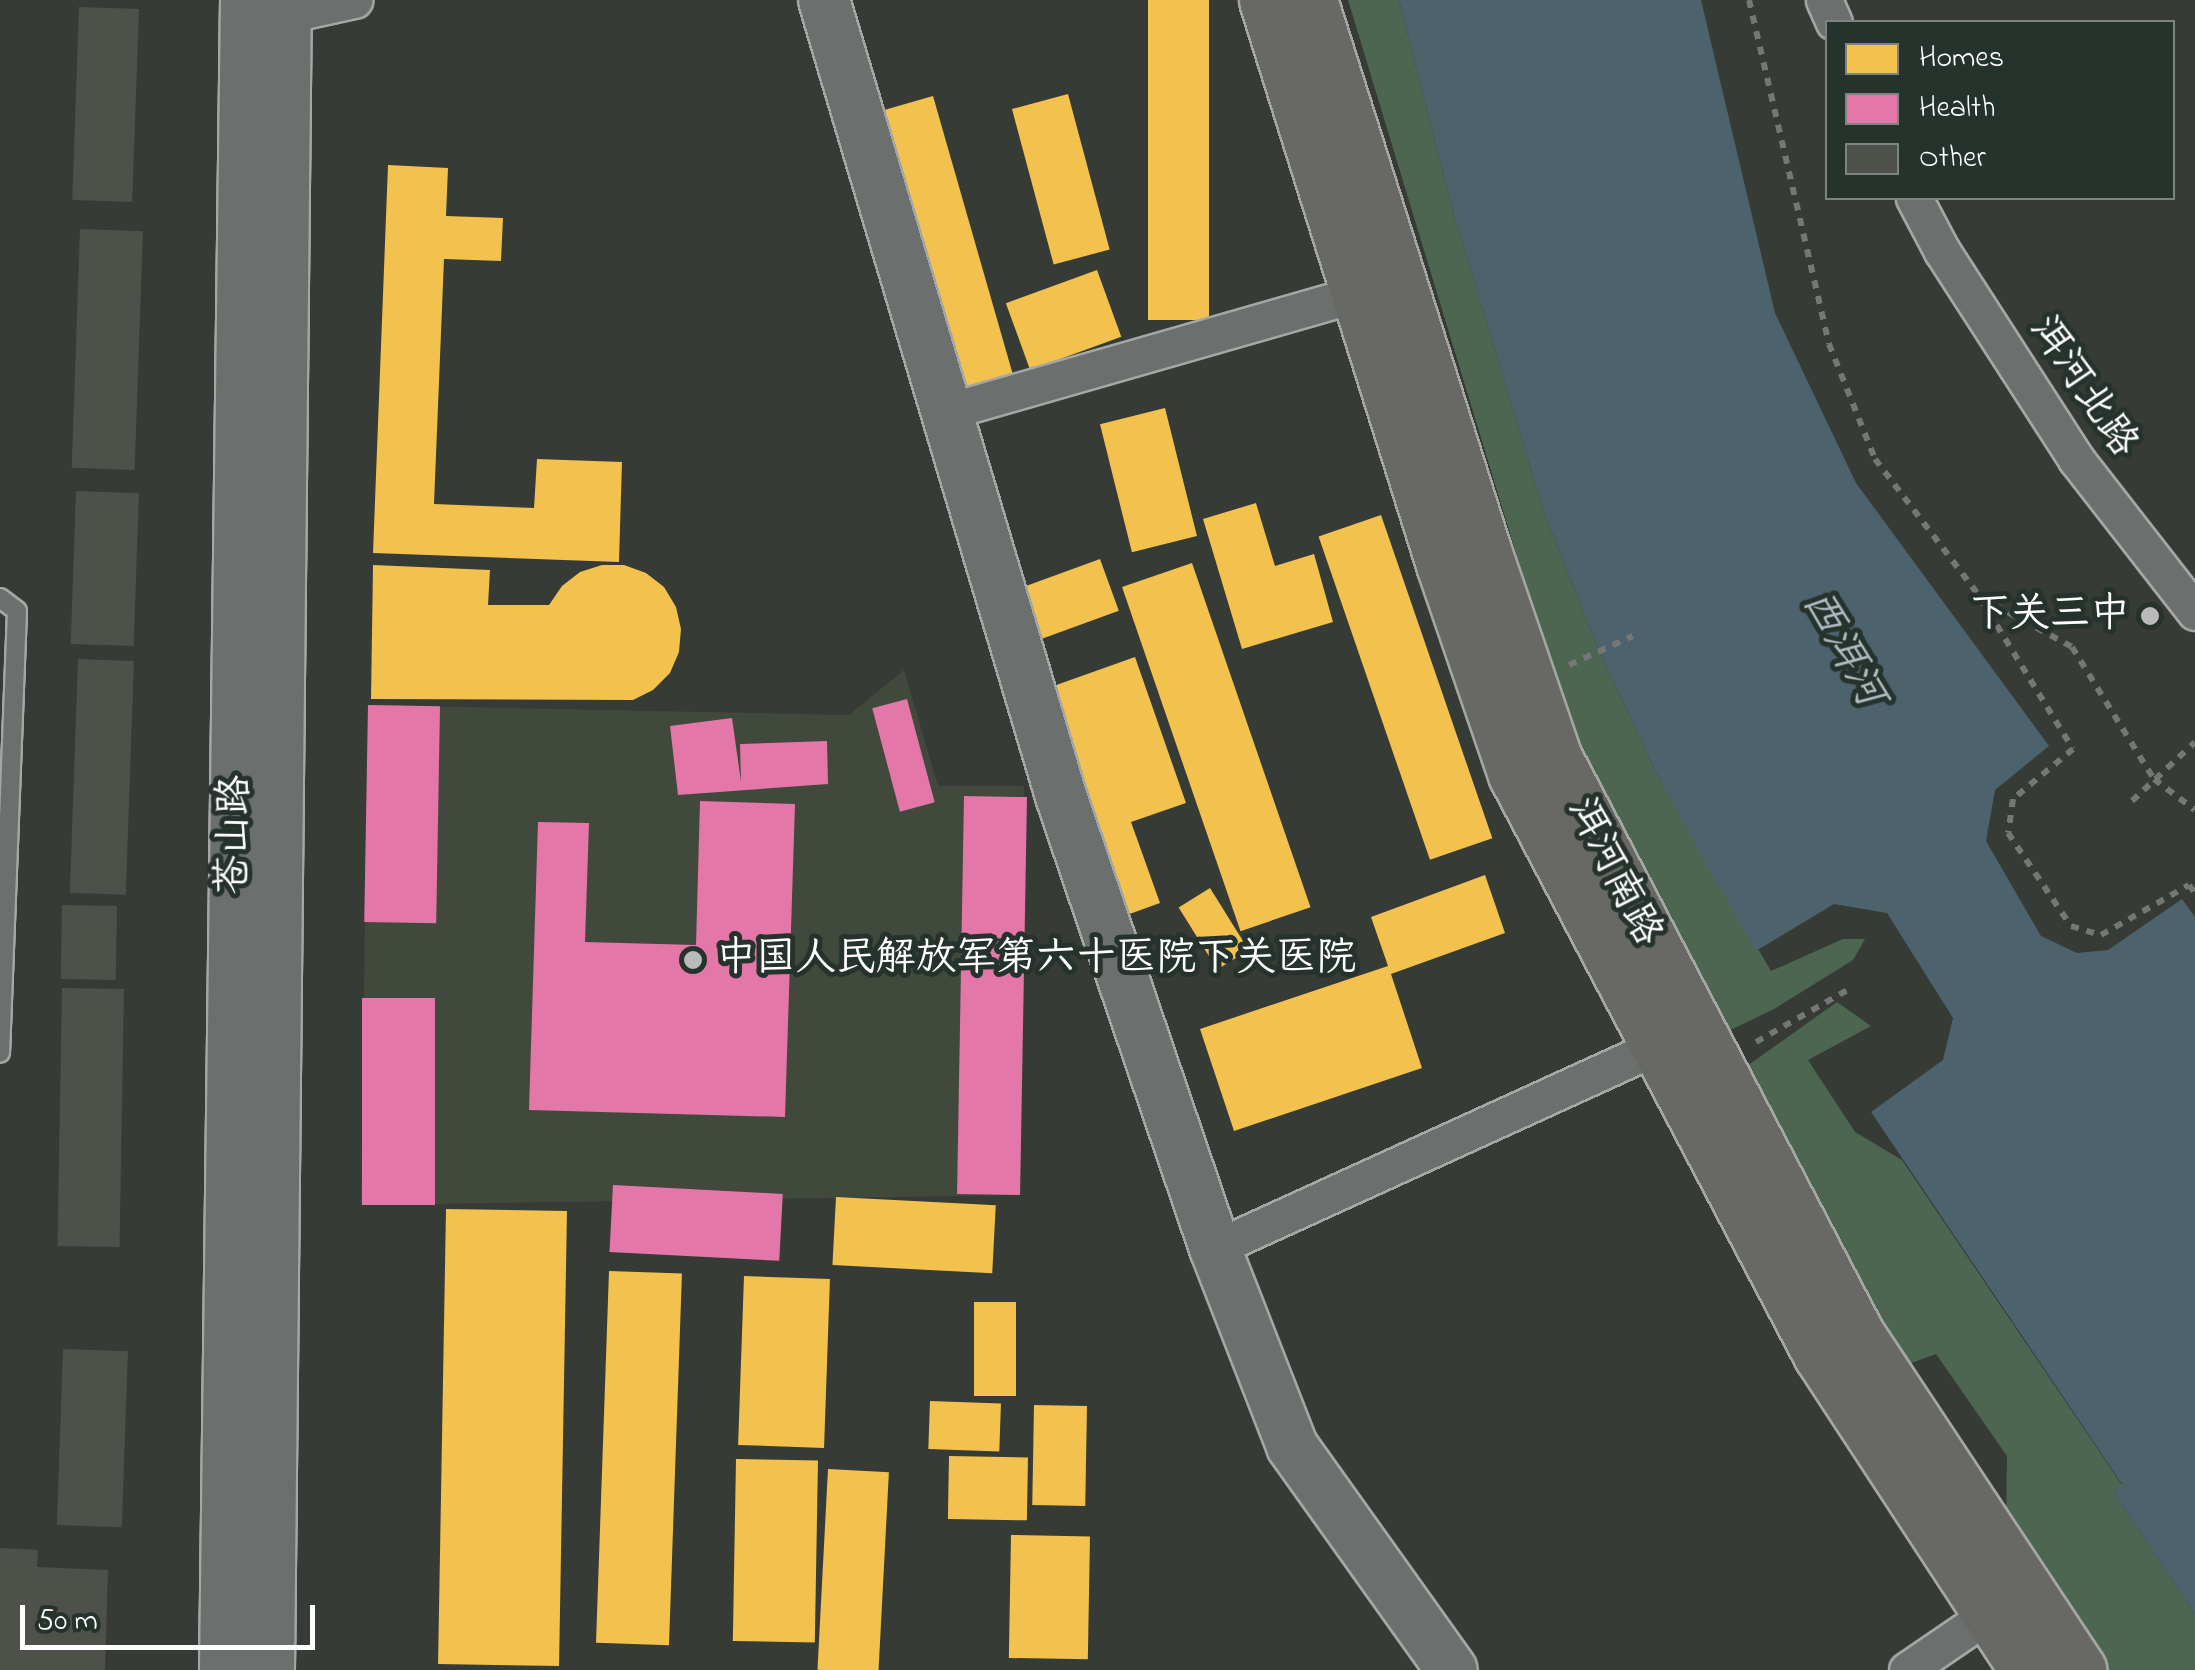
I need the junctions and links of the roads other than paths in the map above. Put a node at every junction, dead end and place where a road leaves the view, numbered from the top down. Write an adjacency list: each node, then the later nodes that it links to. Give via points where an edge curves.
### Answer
1 (354, 0): 5 (street)
2 (824, 0): 8 (main road)
3 (1266, 0): 7 (main road, 洱河南路)
4 (1310, 0): 20 (main road, 洱河南路, via 1554,758 1856,1334)
5 (273, 5): 15 (main road, 苍山路); 16 (main road, 苍山路)
6 (1915, 200): 10 (street, 洱河北路, via 2076,459)
7 (1359, 293): 8 (street); 11 (main road, 洱河南路, via 1516,774)
8 (945, 412): 13 (main road, via 1062,796)
9 (0, 598): 12 (lane, via 17,611)
10 (2195, 612)
11 (1658, 1046): 13 (street); 14 (main road, 洱河南路, via 1821,1354)
12 (0, 1053)
13 (1216, 1248): 17 (main road, via 1292,1446)
14 (1989, 1614): 18 (street); 19 (main road, 洱河南路)
15 (225, 1670)
16 (269, 1670)
17 (1452, 1670)
18 (1907, 1670)
19 (2028, 1670)
20 (2078, 1670)

